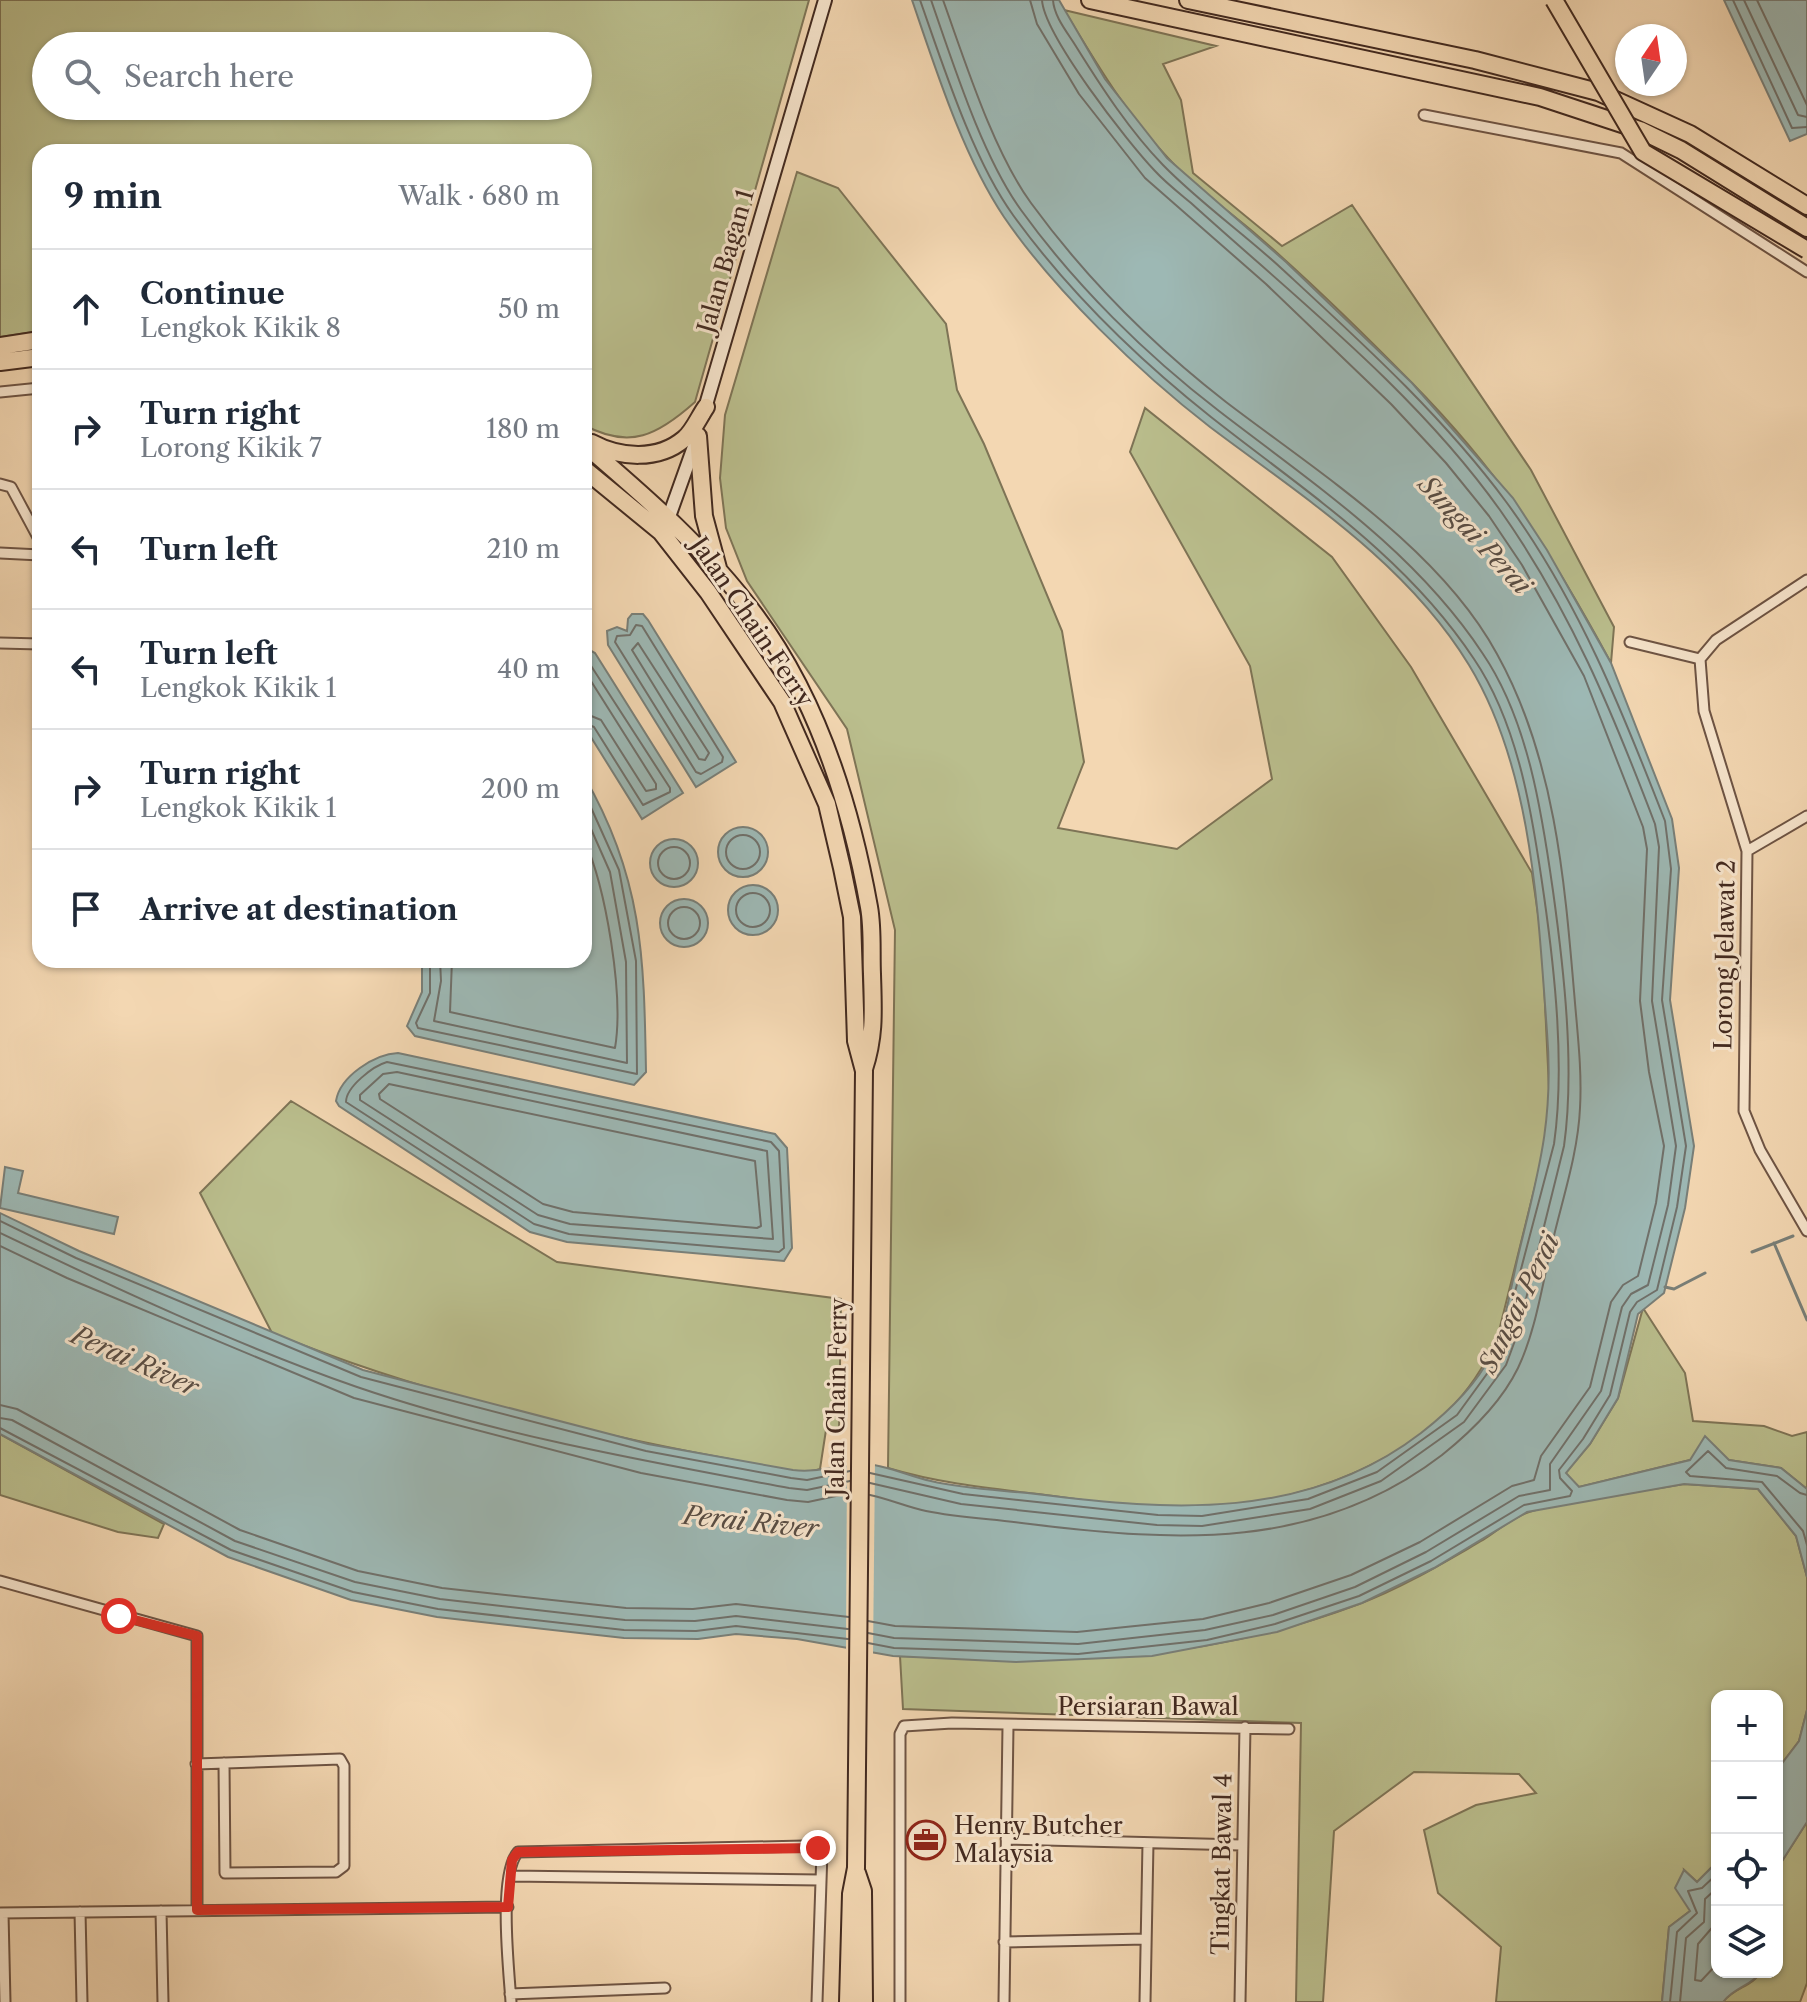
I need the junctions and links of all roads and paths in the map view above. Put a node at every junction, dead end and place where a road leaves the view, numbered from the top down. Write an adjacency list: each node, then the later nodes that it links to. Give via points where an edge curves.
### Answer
1 (825, 0): 16 (street, Jalan Bagan 1)
2 (1090, 0): 7 (highway, via 1592,112 1681,150)
3 (1188, 0): 6 (highway, via 1475,60 1598,92 1649,113)
4 (1554, 0): 8 (highway, bridge, via 1643,152)
5 (1424, 115): 9 (street, via 1621,153)
6 (1807, 206)
7 (1807, 228)
8 (1807, 250)
9 (1807, 272)
10 (32, 341): 11 (highway)
11 (0, 346)
12 (32, 358): 13 (highway)
13 (0, 362)
14 (32, 389): 15 (street)
15 (0, 392)
16 (706, 407): 17 (street, Jalan Bagan 1); 18 (highway, via 687,438 656,453 609,452)
17 (698, 436): 22 (street, Jalan Bagan 1); 26 (highway, via 704,516)
18 (592, 445)
19 (592, 450): 22 (highway, Jalan Chain Ferry)
20 (592, 474): 22 (highway, Jalan Chain Ferry)
21 (0, 484): 23 (street, via 11,487)
22 (666, 524): 26 (highway, Jalan Chain Ferry); 34 (highway, Jalan Chain Ferry, via 782,702 827,804 852,917 856,1041)
23 (32, 526)
24 (0, 553): 25 (street)
25 (32, 555)
26 (719, 571): 34 (highway, Jalan Chain Ferry, via 757,617 805,699 841,792 869,910 874,1039)
27 (1807, 580): 31 (street, via 1716,640)
28 (1630, 642): 31 (street)
29 (0, 643): 30 (street)
30 (32, 644)
31 (1700, 659): 33 (street, Lorong Jelawat 2, via 1704,711)
32 (1807, 816): 33 (street)
33 (1747, 851): 35 (street, Lorong Jelawat 2, via 1744,1111)
34 (864, 1071): 45 (highway, Jalan Chain Ferry)
35 (1807, 1231)
36 (0, 1581): 41 (street, via 197,1636)
37 (1008, 1726): 38 (street, Persiaran Bawal); 42 (street); 63 (street, via 911,1724 900,1734)
38 (1245, 1727): 39 (street, Persiaran Bawal); 44 (street, Tingkat Bawal 4)
39 (1289, 1729)
40 (224, 1763): 40 (street, via 225,1873 336,1872 344,1866 340,1759); 41 (street)
41 (196, 1764): 49 (street)
42 (1006, 1839): 43 (street); 54 (street)
43 (1148, 1843): 44 (street); 53 (street)
44 (1241, 1845): 66 (street, Tingkat Bawal 4)
45 (856, 1868): 61 (highway, Jalan Chain Ferry); 62 (highway, Jalan Chain Ferry, via 863,1891)
46 (510, 1876): 47 (street); 47 (street, via 518,1852 818,1848); 48 (street)
47 (820, 1880): 60 (street)
48 (508, 1907): 49 (street); 55 (street)
49 (197, 1910): 50 (street)
50 (161, 1911): 51 (street); 58 (street)
51 (80, 1912): 52 (street); 57 (street)
52 (2, 1913): 56 (street)
53 (1146, 1939): 54 (street); 65 (street)
54 (1004, 1942): 64 (street)
55 (510, 1998): 59 (street, via 663,1990)
56 (5, 2002)
57 (82, 2002)
58 (163, 2002)
59 (660, 2002)
60 (817, 2002)
61 (848, 2002)
62 (864, 2002)
63 (900, 2002)
64 (1004, 2002)
65 (1145, 2002)
66 (1240, 2002)

